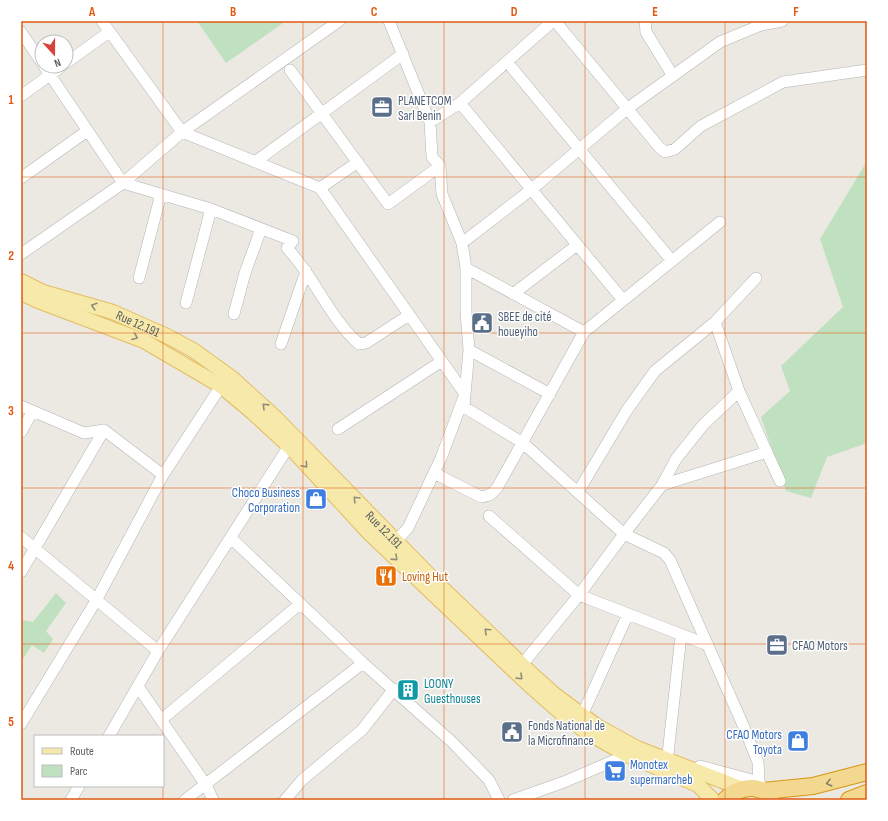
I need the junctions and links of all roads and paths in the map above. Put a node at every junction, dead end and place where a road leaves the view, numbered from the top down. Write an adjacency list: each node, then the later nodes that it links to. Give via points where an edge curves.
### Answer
1 (102, 21): 8 (street)
2 (339, 21): 24 (street)
3 (389, 21): 10 (street)
4 (554, 21): 19 (street); 20 (street)
5 (645, 21): 17 (street, via 646,32)
6 (782, 21): 17 (street, via 761,25 720,42)
7 (21, 32): 9 (street)
8 (109, 32): 11 (street); 24 (street)
9 (34, 51)
10 (403, 54): 21 (street); 22 (street)
11 (74, 57)
12 (512, 68): 25 (street)
13 (290, 70): 21 (street)
14 (867, 70): 20 (street, via 783,82 701,126 675,149 665,152)
15 (43, 74): 18 (street)
16 (50, 74): 23 (street)
17 (673, 76): 20 (street)
18 (21, 96)
19 (460, 103): 22 (street); 32 (street)
20 (628, 108): 25 (street)
21 (322, 113): 26 (street); 27 (street)
22 (430, 122): 28 (street, via 432,157)
23 (87, 131): 29 (street); 30 (street)
24 (182, 132): 26 (street); 30 (street)
25 (579, 148): 32 (street); 40 (street)
26 (255, 162): 31 (street)
27 (358, 162): 28 (street, via 388,204); 31 (street)
28 (440, 166): 37 (street, via 442,194)
29 (21, 178)
30 (123, 183): 33 (street); 39 (street)
31 (320, 188): 51 (street)
32 (532, 189): 37 (street); 38 (street)
33 (161, 194): 34 (street); 43 (street)
34 (211, 209): 36 (street); 49 (street)
35 (720, 222): 40 (street)
36 (261, 229): 42 (street, via 294,241 287,248); 50 (street)
37 (462, 243): 41 (street)
38 (577, 244): 47 (street); 48 (street)
39 (21, 254)
40 (672, 261): 48 (street)
41 (466, 268): 47 (street); 55 (street)
42 (306, 271): 51 (street, via 344,327 359,344 366,343); 54 (street)
43 (139, 278)
44 (756, 278): 52 (street)
45 (21, 281): 78 (main road, Rue 12.191, one-way to 45, via 272,413 212,363 167,336 126,318 43,292)
46 (21, 293): 57 (main road, Rue 12.191, one-way to 57, via 144,341)
47 (513, 294): 53 (street)
48 (623, 300): 53 (street)
49 (186, 303)
50 (234, 314)
51 (409, 315): 56 (street)
52 (716, 322): 58 (street); 73 (street, via 665,362 645,385)
53 (584, 332): 60 (street)
54 (282, 344)
55 (469, 350): 59 (street); 60 (street)
56 (442, 361): 59 (street); 63 (street)
57 (221, 386): 67 (main road, Rue 12.191); 70 (street)
58 (740, 391): 68 (street); 72 (street, via 703,425 676,459)
59 (465, 394): 66 (street, via 464,407); 69 (street)
60 (550, 394): 66 (street)
61 (21, 406): 62 (street)
62 (33, 412): 64 (street, via 84,433); 65 (street)
63 (338, 429)
64 (104, 430): 70 (street); 79 (street)
65 (21, 432)
66 (523, 442): 69 (street, via 497,488 487,496 481,497); 73 (street)
67 (289, 446): 77 (street); 98 (main road, Rue 12.191, one-way to 98, via 370,534 527,683 586,732)
68 (767, 452): 71 (street); 72 (street)
69 (434, 473): 78 (street, via 408,528)
70 (163, 476): 82 (street)
71 (780, 481)
72 (662, 485): 75 (street)
73 (578, 492): 75 (street)
74 (489, 516): 81 (street)
75 (624, 534): 81 (street); 87 (street, via 664,553 670,560)
76 (21, 537): 79 (street)
77 (231, 538): 83 (street); 88 (street)
78 (396, 541): 86 (main road, Rue 12.191, one-way to 78)
79 (35, 549): 80 (street); 82 (street)
80 (21, 572)
81 (579, 595): 84 (street); 89 (street)
82 (96, 599): 88 (street); 95 (street)
83 (300, 604): 90 (street); 94 (street)
84 (628, 614): 85 (street); 93 (street)
85 (681, 635): 87 (street); 97 (street)
86 (503, 645): 89 (street); 102 (main road, Rue 12.191, via 554,694 603,729 637,748)
87 (708, 645): 103 (street, via 758,762)
88 (158, 651): 91 (street)
89 (525, 661): 93 (street)
90 (363, 663): 92 (street); 100 (street)
91 (139, 688): 94 (street); 96 (street)
92 (394, 689): 108 (street, via 362,730 302,780); 109 (street, via 472,762 489,780)
93 (584, 711): 97 (street, via 624,736)
94 (161, 720): 100 (street)
95 (21, 724)
96 (110, 735)
97 (668, 754): 103 (street)
98 (627, 755): 110 (street); 111 (main road, Rue 12.191, via 690,780 705,790)
99 (862, 773): 103 (highway, one-way to 103, via 813,786)
100 (206, 785): 106 (street); 107 (street)
101 (78, 787): 105 (street)
102 (743, 789): 103 (highway); 112 (highway)
103 (766, 791)
104 (867, 793): 113 (highway)
105 (71, 800)
106 (185, 800)
107 (213, 800)
108 (285, 800)
109 (500, 800)
110 (513, 800)
111 (713, 800)
112 (725, 800)
113 (849, 800)

